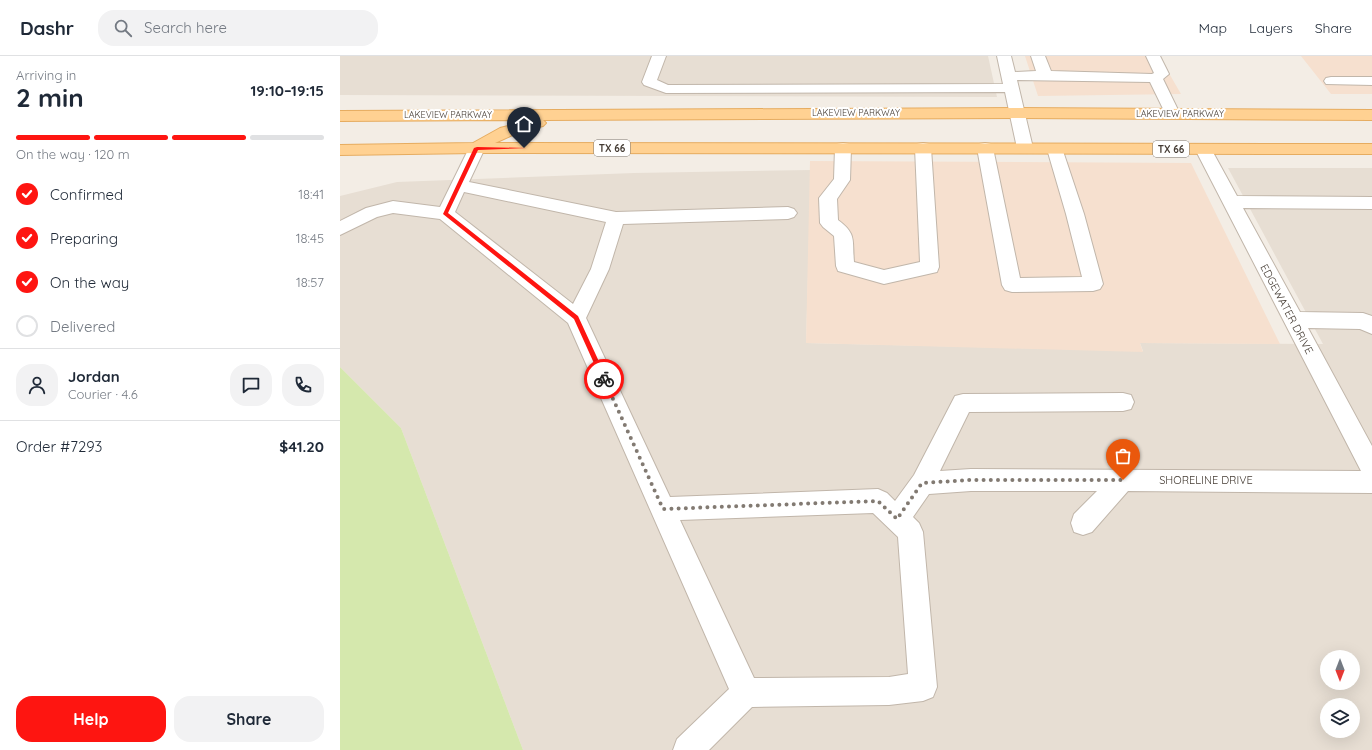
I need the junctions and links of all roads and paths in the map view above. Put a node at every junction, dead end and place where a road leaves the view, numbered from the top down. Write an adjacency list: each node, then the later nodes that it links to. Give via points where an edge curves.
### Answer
1 (659, 56): 9 (street, via 648,82 666,89)
2 (1004, 56): 9 (street)
3 (1038, 56): 5 (street)
4 (1152, 56): 6 (street, via 1162,74)
5 (1045, 75): 6 (street); 9 (street)
6 (1155, 78): 12 (street)
7 (1331, 80): 8 (street)
8 (1372, 81)
9 (1010, 82): 10 (street)
10 (1018, 112): 11 (main road, LAKEVIEW PARKWAY); 12 (main road, LAKEVIEW PARKWAY); 19 (street)
11 (656, 114): 14 (main road, LAKEVIEW PARKWAY); 15 (main road, via 556,120 517,127 494,136)
12 (1172, 114): 13 (main road, LAKEVIEW PARKWAY)
13 (1372, 115)
14 (340, 116)
15 (477, 148): 16 (main road, TX 66); 23 (main road, TX 66); 24 (street)
16 (844, 148): 17 (main road, TX 66); 17 (street, via 842,180 828,198 829,223 843,233 845,266 884,277 930,267)
17 (923, 148): 18 (main road, TX 66)
18 (985, 148): 19 (main road, TX 66); 20 (street, via 1012,285 1093,284)
19 (1026, 148): 20 (main road, TX 66)
20 (1055, 148): 21 (main road, TX 66)
21 (1202, 149): 22 (main road, TX 66); 25 (street, EDGEWATER DRIVE)
22 (1372, 149)
23 (340, 150)
24 (451, 199): 28 (street); 29 (street, via 372,212); 30 (street)
25 (1230, 202): 26 (street); 31 (street, EDGEWATER DRIVE)
26 (1372, 203)
27 (788, 213): 28 (street)
28 (616, 218): 30 (street, via 600,269)
29 (340, 229)
30 (576, 318): 38 (street)
31 (1293, 320): 32 (street, via 1363,321); 34 (street, EDGEWATER DRIVE)
32 (1372, 326)
33 (1123, 402): 37 (street, via 963,403)
34 (1372, 469)
35 (1123, 480): 36 (street, SHORELINE DRIVE); 37 (street, SHORELINE DRIVE, via 971,480); 40 (street)
36 (1372, 482)
37 (922, 483): 39 (street)
38 (663, 509): 39 (street, via 878,501); 41 (street)
39 (897, 519): 41 (street, via 910,532 923,687 889,691)
40 (1083, 523)
41 (746, 693): 42 (street)
42 (688, 750)

